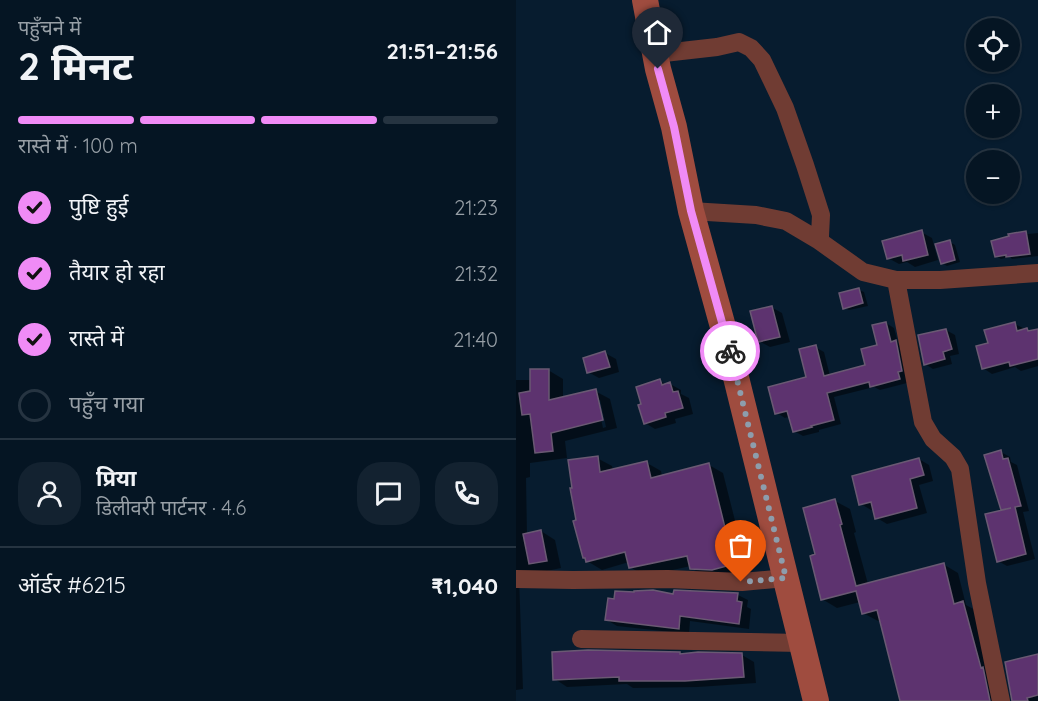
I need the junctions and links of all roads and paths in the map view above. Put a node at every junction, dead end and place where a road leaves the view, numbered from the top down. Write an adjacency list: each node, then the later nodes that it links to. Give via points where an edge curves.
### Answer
1 (645, 0): 2 (main road)
2 (655, 54): 3 (main road); 4 (street, via 739,42 762,60 785,108 805,165 820,215)
3 (691, 211): 4 (street, via 786,221); 7 (main road)
4 (818, 240): 6 (street, via 863,272)
5 (1038, 273): 6 (street)
6 (896, 280): 12 (street, via 923,422 960,468 976,583)
7 (786, 578): 8 (street, via 741,582); 10 (main road)
8 (516, 579)
9 (581, 639): 10 (street)
10 (801, 643): 11 (main road)
11 (816, 701)
12 (1001, 701)

